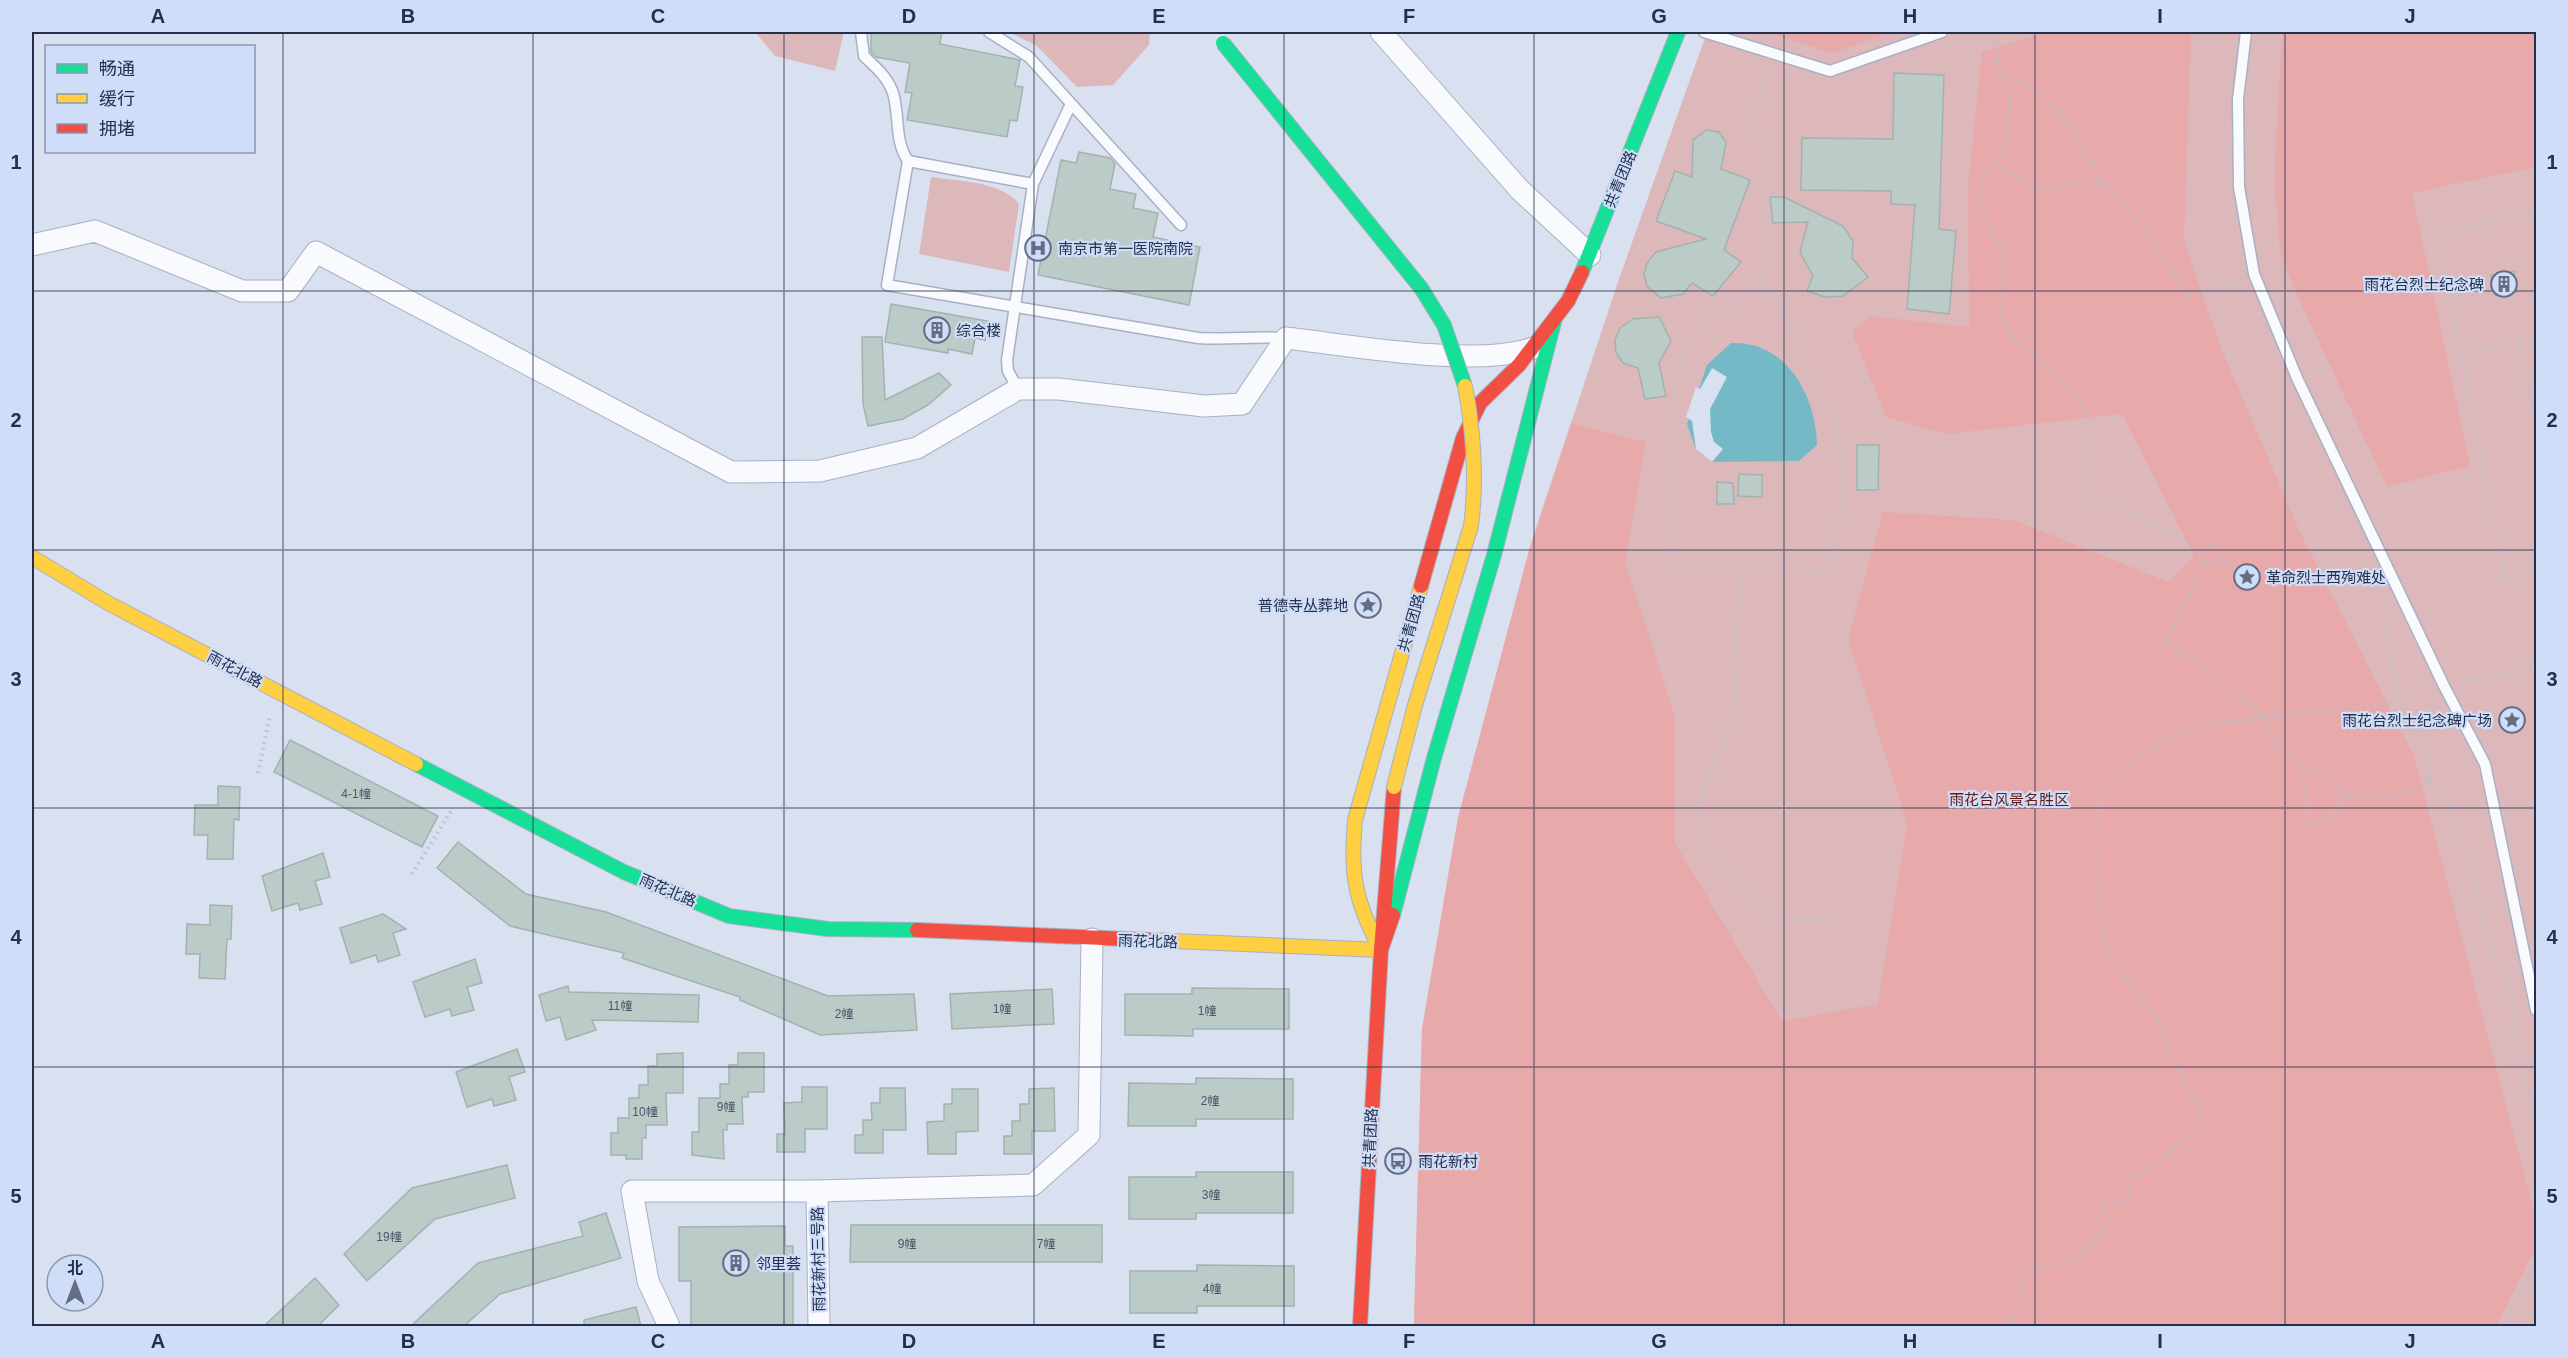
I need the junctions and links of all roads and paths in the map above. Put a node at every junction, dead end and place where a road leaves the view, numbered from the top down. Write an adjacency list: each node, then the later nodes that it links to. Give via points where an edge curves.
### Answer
1 (861, 32): 13 (lane, via 864,56 883,74 893,92 900,150)
2 (988, 32): 12 (lane, via 1029,57)
3 (1213, 32): 53 (street, bridge, via 1421,288 1444,325 1464,379 1474,432 1476,465 1471,526 1415,705 1394,787)
4 (1381, 32): 20 (street, via 1520,190)
5 (1678, 32): 20 (street, 共青团路)
6 (1704, 32): 10 (lane)
7 (1942, 32): 10 (lane, via 1830,71)
8 (1993, 32): 11 (path)
9 (2246, 32): 21 (lane, via 2238,99 2239,187)
10 (1773, 53): 22 (path, via 1757,110 1767,225)
11 (1999, 69): 14 (path, via 2009,94 2009,119); 16 (path, via 2037,92 2060,116 2086,151)
12 (1070, 106): 15 (lane); 18 (lane)
13 (908, 161): 15 (lane); 23 (lane, via 887,285)
14 (1996, 163): 16 (path, via 2037,188 2056,189 2081,181); 32 (path, via 1981,185 1980,209 2005,255 2000,315 2012,336 2074,394 2090,416 2086,493)
15 (1033, 184): 23 (lane)
16 (2104, 186): 21 (path, via 2136,220 2189,297)
17 (2536, 212): 29 (path, via 2435,233)
18 (1181, 225)
19 (32, 245): 30 (street, via 94,231 242,291 288,291 316,252 731,472 820,471 917,448)
20 (1590, 255): 24 (street, 共青团路)
21 (2254, 274): 39 (lane, via 2297,378)
22 (1762, 279): 36 (path, via 1735,303 1706,320 1685,353 1676,390 1671,529 1674,569); 36 (path, via 1785,315 1837,424 1845,496 1825,571)
23 (1014, 308): 25 (lane, via 1198,338); 30 (lane, via 1007,360)
24 (1554, 322): 28 (street, 共青团路); 53 (street, 共青团路, via 1494,555)
25 (1286, 338): 28 (street, via 1466,355 1501,355); 30 (street, via 1242,404 1204,406 1059,389)
26 (2536, 339): 27 (path)
27 (2518, 342): 29 (path); 31 (path)
28 (1533, 348): 53 (street, 共青团路, via 1480,403 1469,422 1360,802 1351,854 1352,885 1360,914)
29 (2460, 354): 38 (path, via 2505,579)
30 (1018, 389)
31 (2536, 424)
32 (2200, 551): 34 (path, via 2215,546); 35 (path)
33 (32, 557): 42 (street, 雨花北路, via 108,603)
34 (2218, 559): 35 (path); 37 (path)
35 (2204, 565): 44 (path, via 2163,642 2209,672)
36 (1739, 570): 51 (path, via 1736,708 1696,811 1702,838 1763,912 1810,922)
37 (2237, 570)
38 (2536, 572)
39 (2409, 613): 41 (lane); 43 (path, via 2384,628)
40 (2536, 668): 41 (path)
41 (2444, 686): 54 (lane, via 2485,765)
42 (276, 690): 46 (path); 48 (street, 雨花北路)
43 (2401, 702): 44 (path); 47 (path, via 2428,752)
44 (2263, 718): 45 (path, via 2273,742); 61 (path, via 2208,724 2166,738 2129,766 2101,797 2095,830 2100,917 2111,958 2157,1020 2168,1051 2202,1115 2198,1125 2160,1163 2129,1178 2128,1203 2104,1205 2100,1219 2103,1231 2085,1252 2056,1266 2025,1271 2020,1279 2027,1304)
45 (2304, 770): 49 (path, via 2333,779); 49 (path, via 2307,825 2335,815)
46 (258, 773)
47 (2429, 782): 49 (path, via 2398,797); 55 (path, via 2450,804 2455,832 2471,860 2486,937 2515,1003 2511,1048 2534,1104)
48 (465, 789): 50 (path); 52 (street, 雨花北路, via 624,872 729,916 828,929)
49 (2342, 795)
50 (412, 874)
51 (1834, 918)
52 (1092, 939): 53 (street, 雨花北路); 56 (street, via 1089,1135 1033,1185)
53 (1381, 951): 60 (street, 共青团路)
54 (2536, 1010)
55 (2536, 1122)
56 (817, 1191): 58 (street, via 632,1191 648,1281); 59 (street, 雨花新村三号路)
57 (2536, 1263): 62 (path)
58 (669, 1326)
59 (819, 1326)
60 (1360, 1326)
61 (2006, 1326)
62 (2505, 1326)

